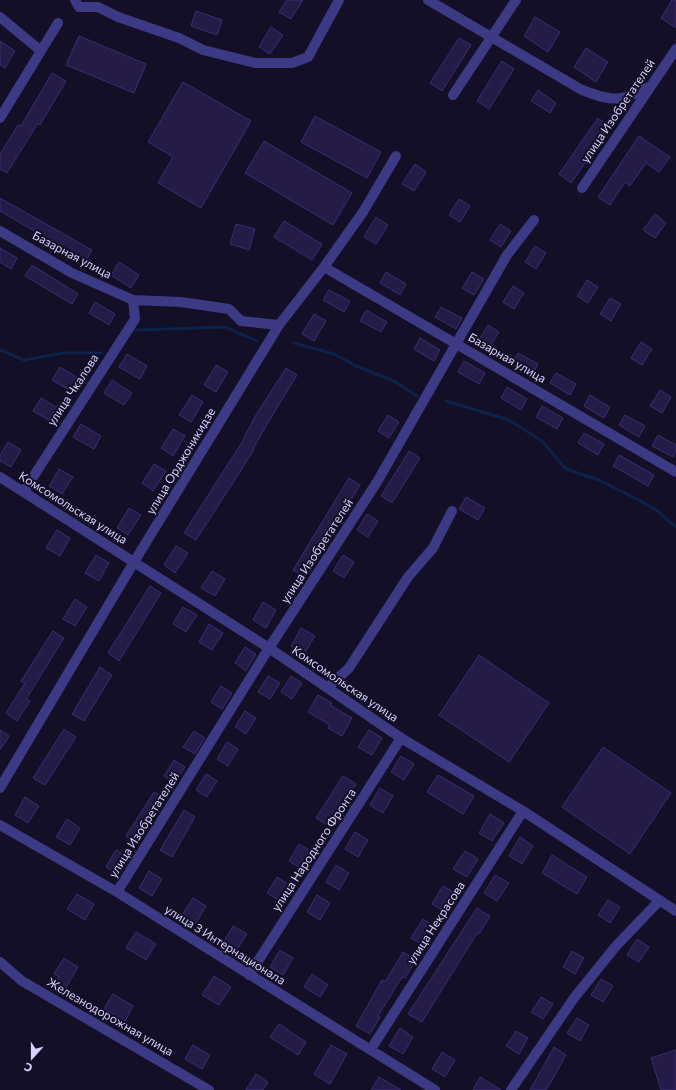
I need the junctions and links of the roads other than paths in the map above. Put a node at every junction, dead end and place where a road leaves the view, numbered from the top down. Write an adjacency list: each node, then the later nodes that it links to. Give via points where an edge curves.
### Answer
1 (75, 0): 2 (street, via 79,7 98,7 118,17 179,38 203,50 255,63 292,63 308,57)
2 (339, 0)
3 (428, 0): 5 (street)
4 (516, 0): 8 (street)
5 (441, 3): 8 (street)
6 (0, 17): 10 (street)
7 (58, 23): 10 (street)
8 (492, 37): 11 (street, via 582,90 605,99 624,98); 12 (street)
9 (676, 49): 11 (street, улица Изобретателей)
10 (41, 51): 13 (street)
11 (651, 86): 15 (street, улица Изобретателей)
12 (453, 96)
13 (0, 118)
14 (396, 156): 18 (street, улица Орджоникидзе, via 363,212)
15 (582, 188)
16 (534, 220): 21 (street, улица Изобретателей, via 507,255)
17 (0, 231): 19 (street, Базарная улица, via 72,273)
18 (324, 268): 20 (street, улица Орджоникидзе); 21 (street, Базарная улица)
19 (133, 300): 20 (street, via 182,302 229,309 241,321); 24 (street, улица Чкалова, via 135,319)
20 (279, 325): 26 (street, улица Орджоникидзе)
21 (456, 344): 22 (street, Базарная улица); 27 (street, улица Изобретателей, via 377,482)
22 (676, 472)
23 (0, 478): 24 (street, Комсомольская улица)
24 (24, 491): 26 (street, Комсомольская улица)
25 (452, 511): 28 (street, via 433,548 408,578 349,668)
26 (134, 562): 27 (street, Комсомольская улица); 30 (street, улица Орджоникидзе)
27 (269, 648): 28 (street, Комсомольская улица); 33 (street, улица Изобретателей)
28 (327, 688): 29 (street, Комсомольская улица)
29 (401, 738): 31 (street, Комсомольская улица); 37 (street, улица Народного Фронта)
30 (0, 788)
31 (523, 811): 34 (street, Комсомольская улица); 38 (street, улица Некрасова)
32 (0, 825): 33 (street, улица 3 Интернационала)
33 (117, 892): 37 (street, улица 3 Интернационала)
34 (660, 900): 35 (street, Комсомольская улица); 41 (street, via 616,946 574,998)
35 (676, 911)
36 (0, 962): 39 (street, Железнодорожная улица, via 22,981)
37 (249, 975): 38 (street, улица 3 Интернационала)
38 (371, 1049): 40 (street, улица 3 Интернационала)
39 (209, 1090)
40 (435, 1090)
41 (511, 1090)

